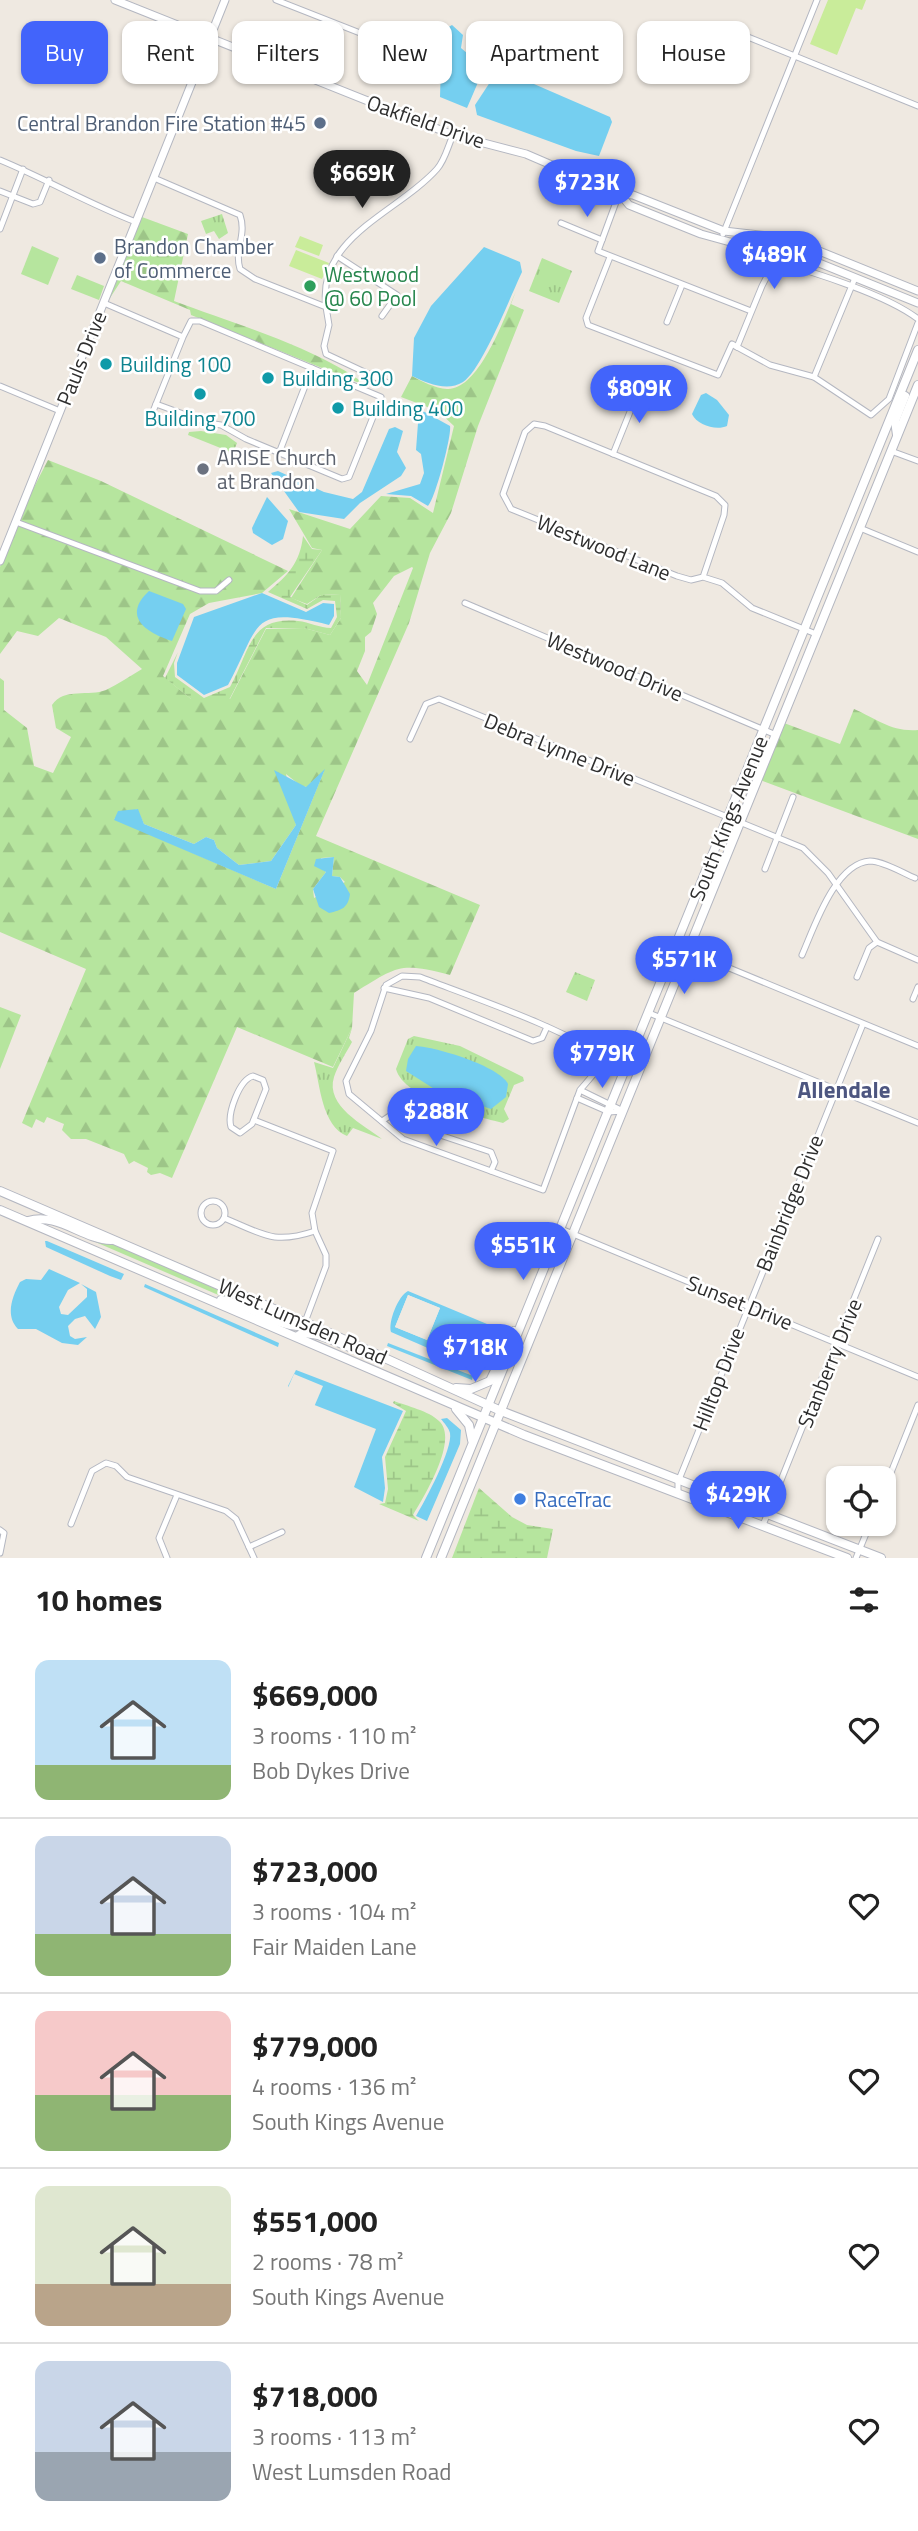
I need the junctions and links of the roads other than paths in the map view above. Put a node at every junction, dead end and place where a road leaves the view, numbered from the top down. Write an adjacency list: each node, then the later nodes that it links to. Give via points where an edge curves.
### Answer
1 (115, 0): 5 (street, Oakfield Drive)
2 (225, 0): 6 (street, Pauls Drive)
3 (276, 0): 7 (street)
4 (817, 0): 10 (street)
5 (169, 21)
6 (216, 21)
7 (358, 32)
8 (750, 38): 10 (street)
9 (218, 40): 13 (street, Oakfield Drive)
10 (794, 56): 12 (street); 24 (street)
11 (191, 84): 16 (street, Pauls Drive)
12 (918, 106)
13 (453, 135): 19 (street, Oakfield Drive, via 514,150); 29 (street, via 439,167 367,223)
14 (0, 160): 15 (street)
15 (23, 169): 17 (street); 20 (street)
16 (154, 178): 21 (street, Pauls Drive); 38 (street, via 234,210 244,225 237,252 240,269)
17 (49, 180): 20 (street, via 40,202); 21 (street)
18 (0, 191): 20 (street)
19 (619, 194): 24 (street, Oakfield Drive, via 633,195); 26 (street); 27 (street, Oakfield Drive, via 629,205)
20 (13, 196): 23 (street)
21 (136, 222): 36 (street, Pauls Drive)
22 (561, 223): 26 (street)
23 (0, 229)
24 (724, 231): 25 (street, Oakfield Drive); 27 (street)
25 (787, 239): 28 (street); 35 (street, Oakfield Drive)
26 (602, 240): 30 (street, via 598,251)
27 (722, 240): 28 (street, Oakfield Drive)
28 (782, 248): 31 (street); 32 (street, Oakfield Drive)
29 (337, 256): 38 (street, via 327,276); 40 (street, via 397,295)
30 (610, 257): 33 (street); 44 (street, via 586,318 588,325 718,375 732,344)
31 (774, 261): 34 (street); 39 (street)
32 (855, 278): 34 (street); 37 (street, Oakfield Drive)
33 (682, 285): 39 (street); 42 (street)
34 (851, 288): 41 (street, via 909,312); 47 (street)
35 (918, 291)
36 (104, 303): 43 (street); 53 (street, Pauls Drive)
37 (918, 303)
38 (326, 307): 48 (street, via 326,354)
39 (751, 311): 44 (street)
40 (382, 316)
41 (918, 321): 47 (street, via 888,399 871,415)
42 (667, 322)
43 (184, 337): 46 (street, via 191,321 200,321); 52 (street)
44 (737, 347): 47 (street, via 770,365)
45 (917, 351): 55 (main road, via 895,421); 67 (main road, South Kings Avenue)
46 (312, 368): 57 (street); 57 (street, via 381,397 381,403 349,477 342,479)
47 (814, 377)
48 (390, 384)
49 (918, 385): 55 (main road, South Kings Avenue)
50 (0, 386): 53 (street)
51 (640, 387): 58 (street)
52 (156, 404): 54 (street); 57 (street, via 221,425)
53 (60, 411): 60 (street, Pauls Drive)
54 (149, 421)
55 (897, 435): 56 (main road, South Kings Avenue)
56 (891, 451): 59 (street); 61 (main road, South Kings Avenue)
57 (279, 453)
58 (613, 454): 64 (street, via 716,496 725,505); 64 (street, Westwood Lane, via 534,424 525,432 503,494 505,503 510,509 677,576)
59 (918, 461)
60 (16, 522): 63 (street, Pauls Drive); 65 (street, via 200,591 216,591)
61 (860, 528): 62 (street); 68 (main road, South Kings Avenue)
62 (918, 552)
63 (0, 561)
64 (703, 577): 67 (street, Westwood Lane, via 733,590 752,608)
65 (229, 580)
66 (465, 603): 69 (street, Westwood Drive)
67 (805, 630): 68 (street, Westwood Lane); 69 (main road, South Kings Avenue)
68 (816, 634): 70 (main road, South Kings Avenue)
69 (764, 730): 70 (street, Westwood Drive); 73 (main road, South Kings Avenue)
70 (776, 735): 74 (main road, South Kings Avenue)
71 (410, 739): 73 (street, Debra Lynne Drive, via 426,704 439,699)
72 (793, 797): 75 (street)
73 (729, 818): 74 (street, Debra Lynne Drive); 80 (main road, South Kings Avenue)
74 (739, 823): 75 (street, Debra Lynne Drive); 81 (main road, South Kings Avenue)
75 (778, 838): 76 (street); 78 (street, Debra Lynne Drive, via 815,858)
76 (765, 869)
77 (915, 878): 78 (street, via 872,861 857,864)
78 (835, 887): 79 (street, Debra Lynne Drive); 82 (street)
79 (877, 942): 83 (street); 84 (street, via 869,948)
80 (676, 946): 81 (street); 88 (main road, South Kings Avenue)
81 (687, 950): 89 (main road, South Kings Avenue); 90 (street)
82 (802, 955)
83 (918, 960)
84 (857, 977)
85 (918, 987): 87 (street)
86 (384, 988): 91 (street, via 402,976 420,977); 91 (street, via 429,998 533,1041 542,1038); 99 (street, via 371,1031 346,1082 349,1094)
87 (913, 999)
88 (649, 1013): 89 (street); 96 (main road, South Kings Avenue)
89 (660, 1017): 93 (street); 97 (main road, South Kings Avenue)
90 (863, 1024): 92 (street); 93 (street, Bainbridge Drive)
91 (547, 1027): 94 (street, via 594,1050 600,1058 598,1069)
92 (918, 1046)
93 (835, 1089): 100 (street); 112 (street, Bainbridge Drive)
94 (580, 1090): 95 (street); 96 (street)
95 (577, 1098): 96 (street); 101 (street, via 543,1190)
96 (610, 1108): 97 (street); 106 (main road, South Kings Avenue)
97 (623, 1111): 108 (main road, South Kings Avenue)
98 (254, 1120): 98 (street, via 266,1090 263,1080 253,1076 243,1082 229,1121 240,1133); 107 (street, via 333,1151 315,1198)
99 (382, 1121): 101 (street, via 403,1139); 101 (street, via 394,1113 491,1152 495,1156)
100 (918, 1123)
101 (491, 1171)
102 (0, 1191): 110 (main road, West Lumsden Road)
103 (0, 1210): 105 (main road, West Lumsden Road)
104 (224, 1218): 104 (street, via 220,1203 213,1201 203,1207 201,1214 208,1224); 107 (street, via 281,1238)
105 (28, 1221): 110 (main road, via 45,1218 100,1240); 111 (main road, West Lumsden Road)
106 (561, 1230): 108 (street, Sunset Drive); 114 (main road, South Kings Avenue)
107 (315, 1231): 113 (street, via 326,1266)
108 (574, 1235): 112 (street, Sunset Drive); 123 (main road, South Kings Avenue)
109 (878, 1239): 116 (street, Stanberry Drive)
110 (117, 1241): 113 (main road, West Lumsden Road)
111 (211, 1299): 113 (main road, via 242,1304 291,1325 300,1326); 115 (main road, West Lumsden Road)
112 (747, 1305): 116 (street, Sunset Drive); 128 (street, Hilltop Drive)
113 (304, 1321): 117 (main road, West Lumsden Road)
114 (522, 1325): 119 (main road, via 513,1332 490,1381 471,1389); 122 (main road, South Kings Avenue)
115 (298, 1336): 117 (main road, via 313,1333 364,1355); 120 (main road, West Lumsden Road)
116 (839, 1343): 118 (street, Sunset Drive); 131 (street, Stanberry Drive)
117 (387, 1358): 119 (main road, West Lumsden Road)
118 (918, 1377)
119 (449, 1387): 122 (main road, West Lumsden Road)
120 (451, 1405): 124 (main road, West Lumsden Road); 126 (main road, via 469,1425)
121 (918, 1405): 127 (street)
122 (488, 1406): 123 (main road, West Lumsden Road); 124 (main road, South Kings Avenue)
123 (501, 1411): 125 (main road, South Kings Avenue); 128 (main road, West Lumsden Road)
124 (483, 1419): 125 (main road, West Lumsden Road); 126 (main road, South Kings Avenue)
125 (496, 1424): 129 (main road, West Lumsden Road); 143 (main road, South Kings Avenue)
126 (472, 1444): 142 (main road, South Kings Avenue)
127 (894, 1466)
128 (678, 1482): 129 (street, Hilltop Drive); 131 (main road, West Lumsden Road)
129 (678, 1493): 133 (main road, West Lumsden Road)
130 (177, 1496): 132 (street, via 127,1477 116,1466 98,1465); 137 (street, via 226,1511 236,1519); 140 (street, via 159,1538)
131 (768, 1513): 133 (street, Stanberry Drive); 139 (main road, West Lumsden Road)
132 (71, 1524)
133 (763, 1525): 144 (main road, West Lumsden Road)
134 (0, 1530): 138 (street, via 4,1533)
135 (282, 1532): 137 (street)
136 (865, 1536): 139 (street)
137 (249, 1547): 141 (street)
138 (0, 1553)
139 (858, 1554): 145 (main road, West Lumsden Road)
140 (167, 1558)
141 (254, 1558)
142 (426, 1558)
143 (441, 1558)
144 (847, 1558)
145 (881, 1558)

